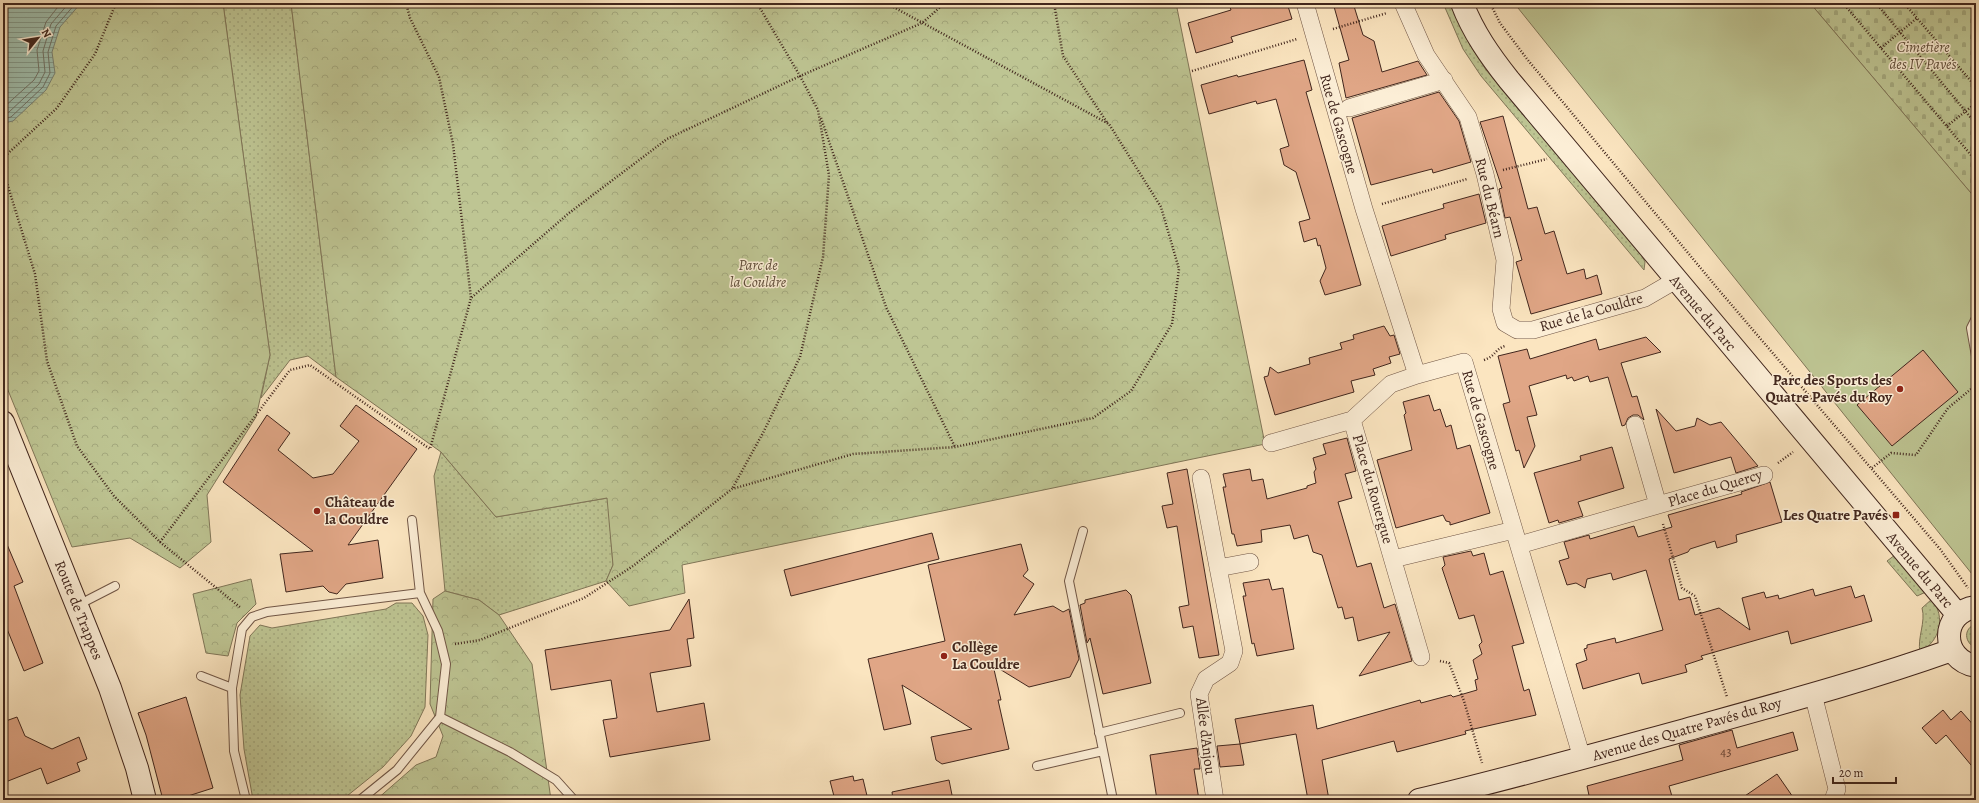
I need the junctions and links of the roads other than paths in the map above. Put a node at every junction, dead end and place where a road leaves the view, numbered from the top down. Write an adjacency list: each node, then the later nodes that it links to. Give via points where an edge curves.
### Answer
1 (1305, 3): 10 (street, Rue de Gascogne, via 1364,209)
2 (1403, 3): 4 (street, Rue du Béarn, via 1426,55)
3 (1462, 3): 6 (street, Avenue du Parc, via 1484,48)
4 (1444, 80): 5 (street); 8 (street, Rue du Béarn, via 1468,117 1485,174 1506,260 1501,309)
5 (1349, 108)
6 (1676, 280): 8 (street, Rue de la Couldre, via 1645,298 1533,330); 27 (street, Avenue du Parc, via 1809,439)
7 (1976, 318): 9 (lane, via 1971,328)
8 (1511, 327)
9 (1976, 356)
10 (1417, 375): 11 (street, via 1391,384); 20 (street, Rue de Gascogne, via 1464,362)
11 (1352, 420): 14 (street); 21 (street, Place du Rouergue)
12 (3, 422): 26 (street, Route de Trappes)
13 (1635, 425): 17 (street, Place du Quercy)
14 (1271, 443)
15 (1764, 475): 17 (street, Place du Quercy)
16 (1201, 478): 23 (street, Allée d'Anjou)
17 (1658, 505): 20 (street, Place du Quercy)
18 (412, 520): 25 (lane)
19 (1083, 531): 36 (lane, via 1069,581)
20 (1516, 538): 21 (street, Place du Rouergue); 38 (street, Rue de Gascogne)
21 (1393, 559): 29 (street, Place du Rouergue)
22 (1250, 562): 23 (street)
23 (1218, 568): 45 (street, Allée d'Anjou, via 1234,651 1230,663 1206,679 1199,694)
24 (116, 586): 26 (lane)
25 (420, 593): 32 (lane, via 267,612 252,617 242,630); 35 (lane, via 438,631 446,664)
26 (77, 606): 40 (street, Route de Trappes, via 110,688)
27 (1969, 610): 28 (street, via 1952,622 1949,632)
28 (1952, 650): 30 (street, via 1963,662); 33 (street, Avenue des Quatre Pavés du Roy)
29 (1422, 657)
30 (1976, 666)
31 (201, 676): 32 (lane)
32 (232, 688): 41 (lane, via 234,751)
33 (1813, 694): 38 (street, Avenue des Quatre Pavés du Roy); 47 (street, via 1836,789)
34 (1180, 713): 36 (lane)
35 (440, 717): 42 (lane, via 398,770); 43 (lane, via 510,752 556,780)
36 (1099, 733): 37 (lane)
37 (1103, 751): 39 (lane); 44 (lane)
38 (1582, 758): 46 (street, Avenue des Quatre Pavés du Roy)
39 (1037, 766)
40 (145, 800)
41 (246, 800)
42 (360, 800)
43 (574, 800)
44 (1113, 800)
45 (1215, 800)
46 (1419, 800)
47 (1833, 800)

